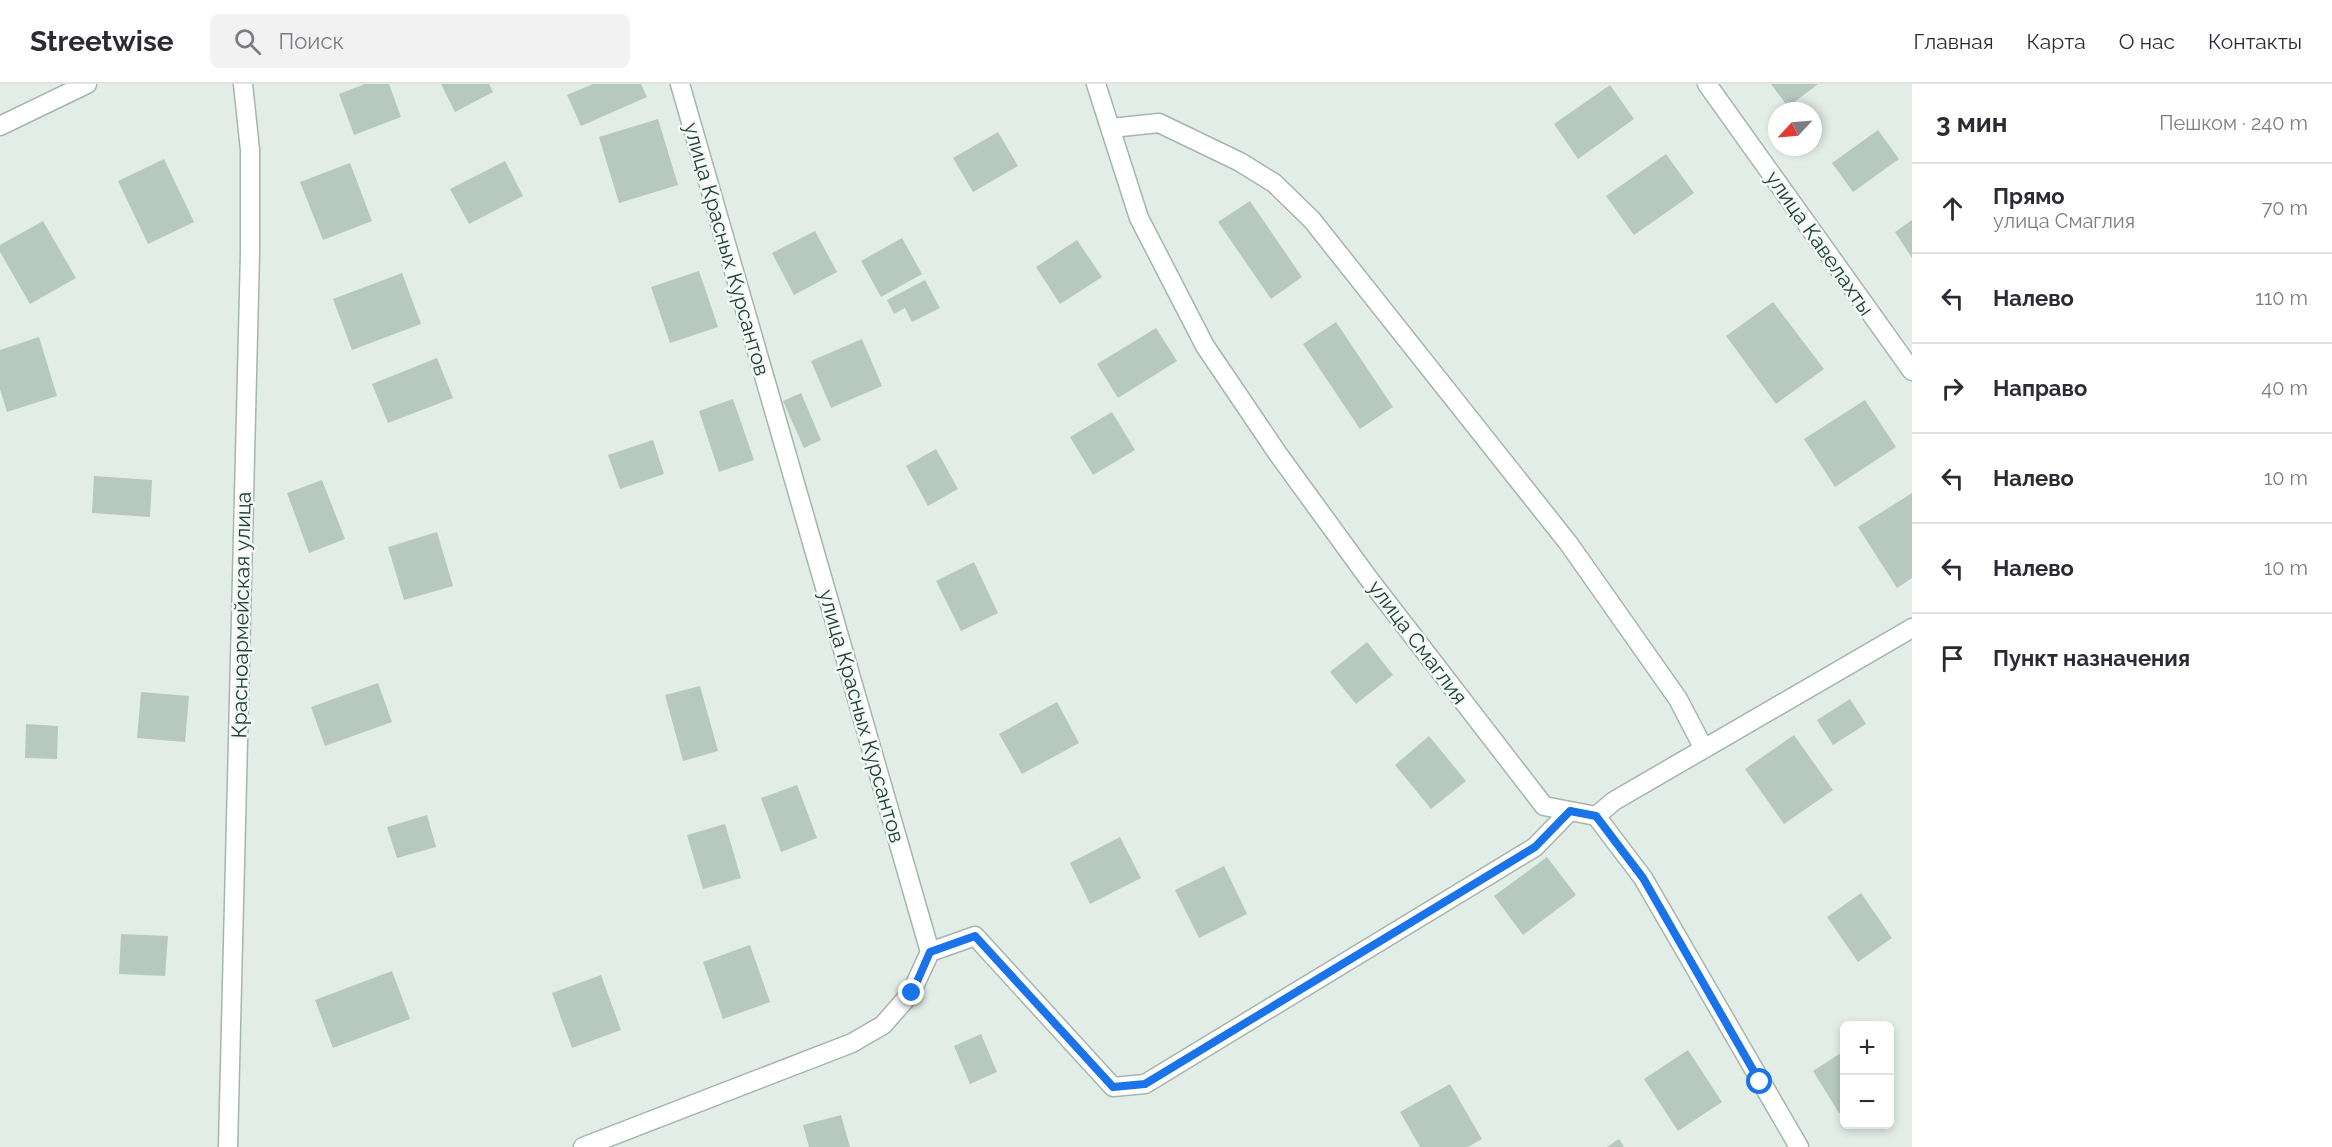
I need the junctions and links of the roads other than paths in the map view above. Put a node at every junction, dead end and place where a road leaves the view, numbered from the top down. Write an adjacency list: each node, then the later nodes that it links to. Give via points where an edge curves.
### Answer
1 (87, 84): 6 (street)
2 (243, 84): 14 (street, Красноармейская улица, via 250,150 250,252)
3 (680, 84): 13 (street, улица Красных Курсантов)
4 (1096, 84): 7 (street, улица Смаглия)
5 (1707, 84): 8 (street, улица Кавелахты)
6 (0, 126)
7 (1111, 128): 10 (street, via 1159,123 1274,183 1312,220 1569,544 1678,699); 11 (street, улица Смаглия, via 1139,218 1205,346 1369,579 1544,806)
8 (1912, 371)
9 (1912, 628): 10 (street)
10 (1704, 749): 12 (street, via 1614,801)
11 (1570, 811): 12 (street, улица Смаглия); 13 (street, via 1535,847 1145,1084 1113,1087 975,936)
12 (1596, 816): 16 (street, via 1643,878)
13 (930, 952): 15 (street, via 912,993 883,1025 852,1043)
14 (228, 1147)
15 (583, 1147)
16 (1799, 1147)

